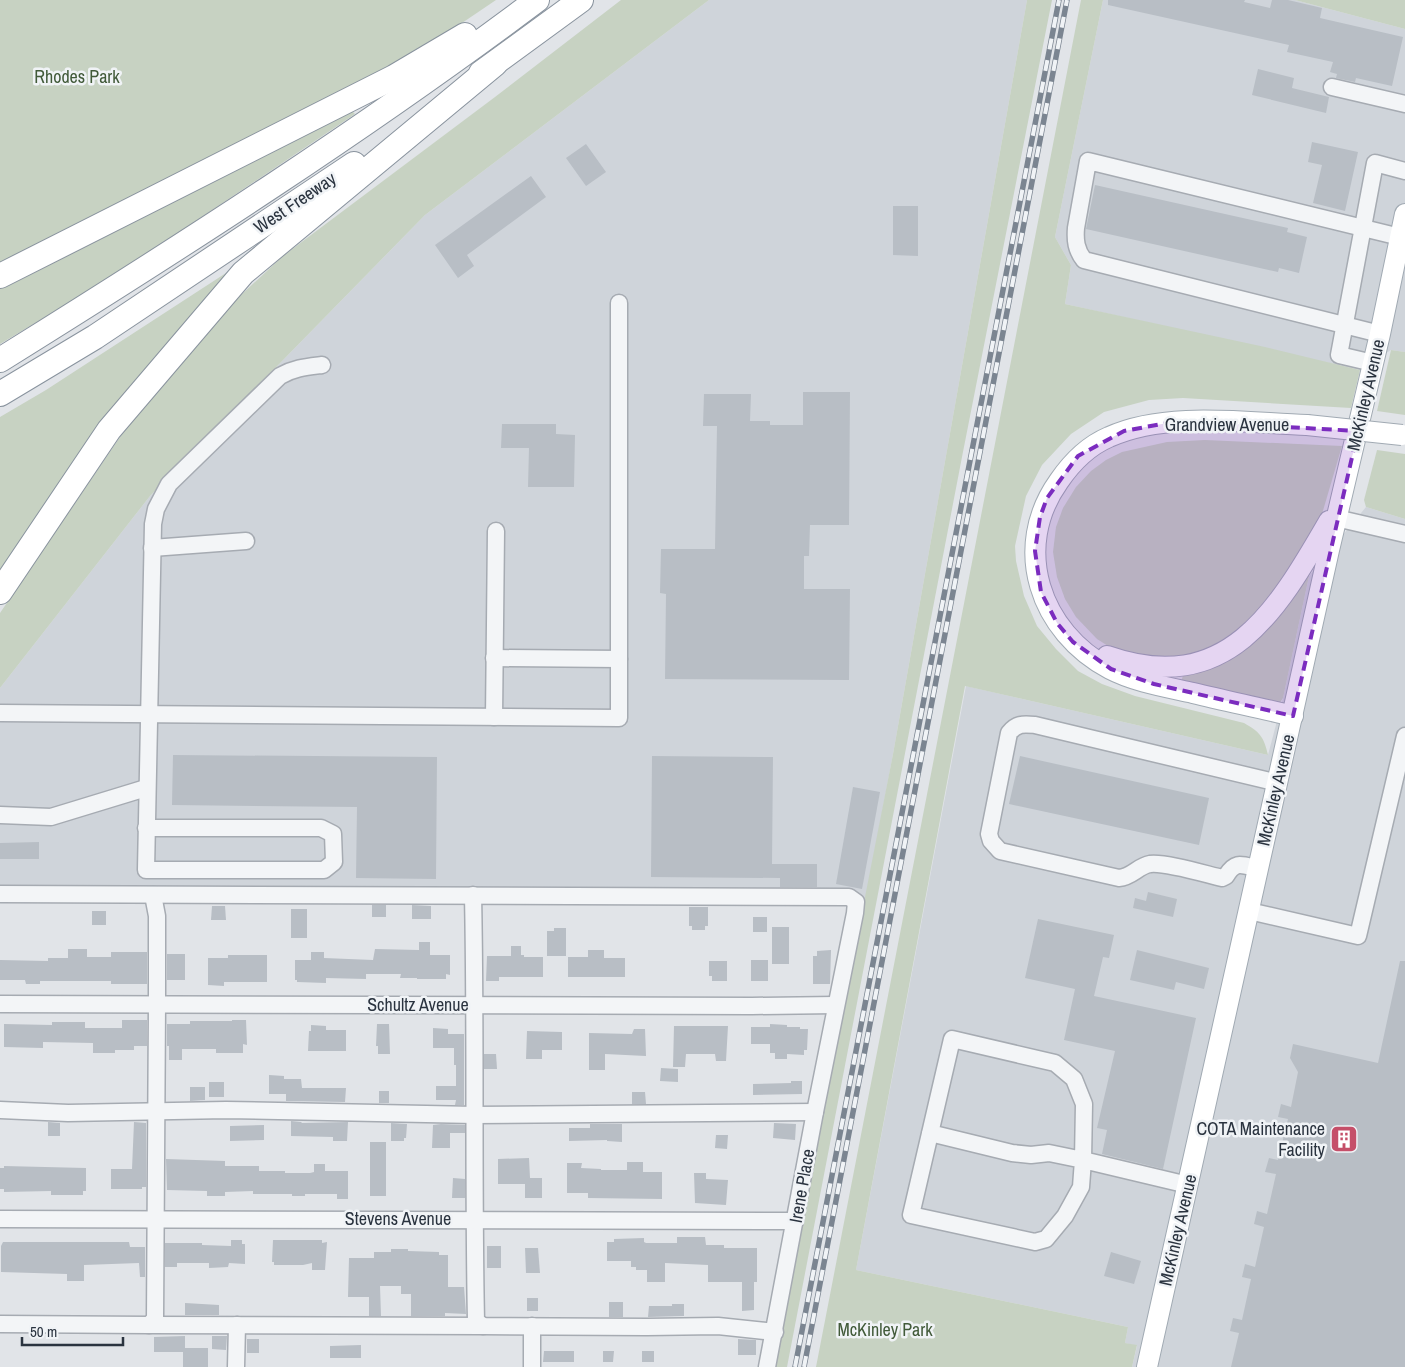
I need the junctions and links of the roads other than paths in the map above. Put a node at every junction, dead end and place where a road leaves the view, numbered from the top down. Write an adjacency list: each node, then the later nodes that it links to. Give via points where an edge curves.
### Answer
1 (580, 0): 3 (highway, West Freeway)
2 (534, 2): 10 (highway, via 486,23 394,78); 14 (highway, West Freeway, via 310,160)
3 (494, 64): 17 (highway, West Freeway, via 360,159 102,332); 24 (highway, via 243,273 109,430)
4 (1332, 87): 5 (street)
5 (1405, 104)
6 (1405, 171): 8 (street, via 1376,163)
7 (1405, 214): 9 (main road, McKinley Avenue)
8 (1362, 228): 9 (street); 12 (street); 12 (street, via 1088,161 1075,239 1084,260)
9 (1400, 236): 13 (main road, McKinley Avenue)
10 (0, 276)
11 (619, 303): 27 (street)
12 (1345, 325): 13 (street); 15 (street, via 1339,355)
13 (1380, 334): 15 (main road, McKinley Avenue)
14 (0, 360)
15 (1373, 363): 19 (main road, McKinley Avenue)
16 (322, 366): 23 (street, via 301,367 280,376 169,484 156,508)
17 (0, 394)
18 (1403, 435): 25 (main road, Grandview Avenue, bridge, via 1307,426 1178,421 1124,431 1078,456 1048,498 1040,517 1034,551 1041,592 1057,623)
19 (1339, 510): 21 (street); 25 (main road, via 1268,615 1227,649 1202,661 1169,667 1147,666); 30 (main road, McKinley Avenue)
20 (496, 531): 26 (street)
21 (1405, 534)
22 (246, 541): 23 (street)
23 (152, 548): 29 (street)
24 (0, 592)
25 (1077, 645): 30 (main road, Grandview Avenue, via 1111,669 1132,677)
26 (494, 658): 27 (street); 31 (street)
27 (619, 658): 31 (street, via 619,718)
28 (2, 713): 29 (street)
29 (148, 715): 31 (street); 34 (street)
30 (1293, 716): 33 (main road, McKinley Avenue)
31 (494, 717)
32 (1405, 736): 41 (street, via 1358,936)
33 (1278, 782): 37 (main road, McKinley Avenue); 37 (street, via 1035,725 1021,724 1009,733 990,834 991,842 1000,851 1119,878 1152,864 1222,878 1236,865)
34 (146, 788): 35 (street, via 51,817); 36 (street)
35 (0, 815)
36 (146, 828): 36 (street, via 321,828 333,834 334,862 324,870 146,870)
37 (1258, 869): 41 (main road, McKinley Avenue)
38 (0, 894): 40 (street)
39 (473, 895): 40 (street); 43 (street, Irene Place, via 849,897 856,902 855,913); 45 (street)
40 (153, 896): 44 (street, via 157,916)
41 (1249, 911): 52 (main road, McKinley Avenue)
42 (0, 1004): 44 (street, Schultz Avenue)
43 (836, 1004): 45 (street, Schultz Avenue); 48 (street, Irene Place)
44 (157, 1005): 45 (street, Schultz Avenue); 47 (street)
45 (476, 1005): 49 (street)
46 (0, 1110): 47 (street, via 68,1113)
47 (157, 1111): 49 (street, via 370,1111); 54 (street)
48 (815, 1112): 49 (street); 56 (street, Irene Place)
49 (475, 1115): 55 (street)
50 (930, 1133): 51 (street, via 1012,1153 1049,1154); 51 (street, via 952,1039 1055,1063 1074,1079 1084,1104); 51 (street, via 912,1216 1035,1242 1046,1239 1065,1216 1081,1188)
51 (1084, 1160): 52 (street)
52 (1188, 1185): 66 (main road, McKinley Avenue)
53 (0, 1219): 54 (street, Stevens Avenue)
54 (156, 1219): 55 (street, Stevens Avenue); 58 (street, via 155,1319)
55 (474, 1220): 56 (street, Stevens Avenue); 60 (street, via 476,1321)
56 (795, 1221): 62 (street, Irene Place)
57 (0, 1324): 58 (street)
58 (149, 1325): 59 (street)
59 (238, 1326): 60 (street); 63 (street)
60 (482, 1326): 61 (street)
61 (532, 1326): 62 (street, via 718,1326); 64 (street)
62 (775, 1332): 65 (street, Irene Place)
63 (236, 1367)
64 (532, 1367)
65 (767, 1367)
66 (1147, 1367)

